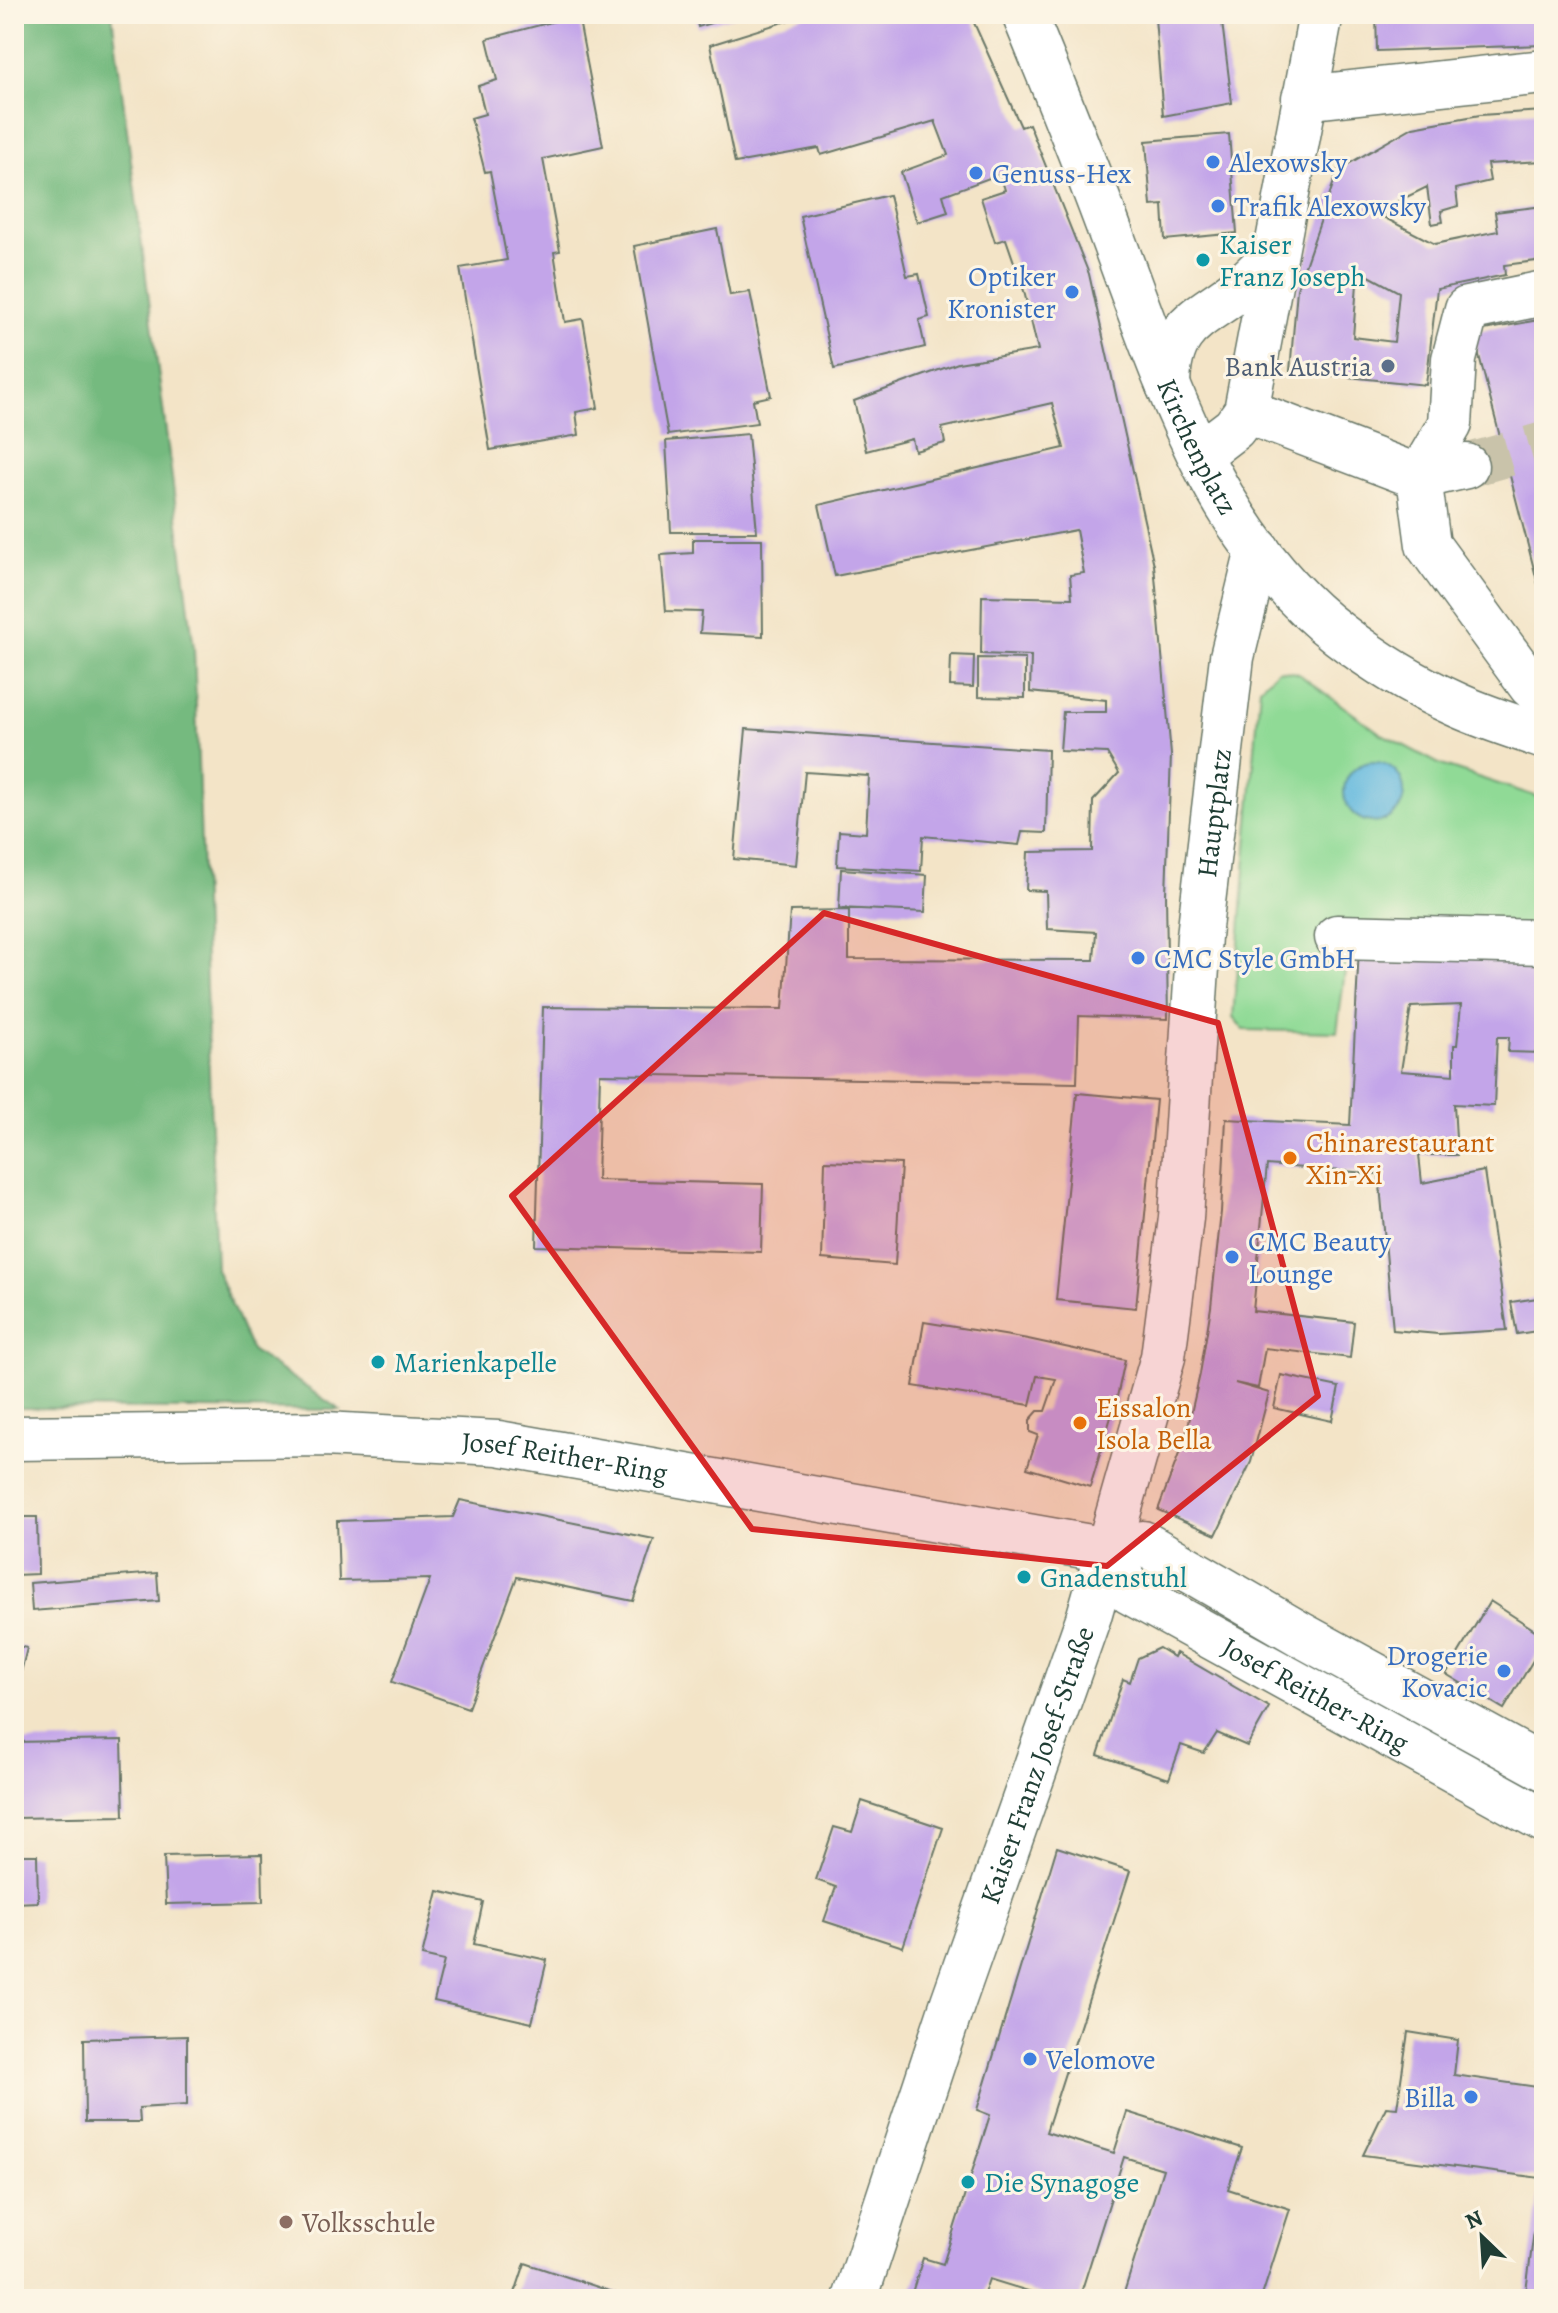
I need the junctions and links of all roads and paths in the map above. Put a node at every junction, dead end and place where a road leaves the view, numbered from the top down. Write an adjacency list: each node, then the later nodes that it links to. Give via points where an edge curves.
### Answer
1 (1024, 14): 6 (street, Kirchenplatz)
2 (1321, 14): 4 (street)
3 (1544, 72): 4 (street)
4 (1304, 98): 5 (street)
5 (1274, 255): 8 (street, via 1241,286); 10 (street)
6 (1132, 289): 8 (street, via 1180,317); 9 (street, Kirchenplatz)
7 (1544, 293): 13 (street, via 1467,309 1454,359 1450,424)
8 (1197, 315): 9 (street, via 1168,362)
9 (1168, 385): 11 (street, Kirchenplatz)
10 (1246, 411): 11 (street, via 1234,428); 13 (street)
11 (1200, 454): 14 (street, Kirchenplatz)
12 (1466, 466): 13 (street)
13 (1419, 477): 15 (street, via 1428,545)
14 (1258, 550): 16 (street, Kirchenplatz, via 1285,584 1337,632 1387,667 1453,703); 19 (street, Hauptplatz, via 1232,657 1199,936)
15 (1544, 697)
16 (1544, 737)
17 (1337, 937): 18 (street)
18 (1544, 942)
19 (1190, 1079): 21 (street, Kaiser Franz Josef-Straße, via 1181,1218 1163,1357)
20 (14, 1438): 21 (street, Josef Reither-Ring, via 324,1434 498,1443)
21 (1107, 1550): 22 (street, Josef Reither-Ring, via 1143,1543); 23 (street, Josef Reither-Ring, via 1130,1592); 24 (street, Kaiser Franz Josef-Straße)
22 (1544, 1768)
23 (1544, 1820)
24 (855, 2299)

